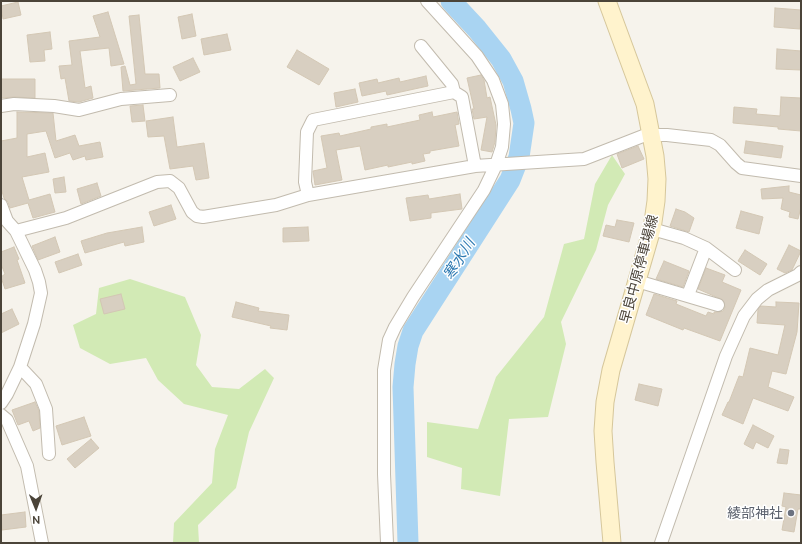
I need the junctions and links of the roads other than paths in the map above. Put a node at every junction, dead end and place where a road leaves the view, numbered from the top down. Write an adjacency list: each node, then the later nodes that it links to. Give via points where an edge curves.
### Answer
1 (427, 1): 8 (street, via 477,56 493,80 502,104 504,124 502,147)
2 (607, 1): 7 (main road, 早良中原停車場線, via 645,104)
3 (420, 46): 4 (street, via 452,84)
4 (454, 92): 9 (street, via 462,97); 11 (street, via 313,120 307,132 305,182)
5 (170, 95): 6 (street, via 121,99 79,110 14,104)
6 (1, 106)
7 (652, 135): 8 (street, via 643,136 584,159); 10 (street, via 711,140 720,145 742,168); 13 (main road, 早良中原停車場線, via 657,179)
8 (496, 165): 9 (street); 26 (street, via 484,190 395,327 386,353 384,474)
9 (475, 166): 11 (street)
10 (801, 176)
11 (308, 195): 14 (street, via 276,205 203,217 192,212 179,188 170,181 157,182 66,218)
12 (1, 205): 14 (street, via 7,221)
13 (652, 229): 15 (street, via 684,238); 18 (main road, 早良中原停車場線)
14 (16, 231): 21 (street, via 35,270 41,293)
15 (706, 248): 16 (street); 19 (street)
16 (736, 270)
17 (801, 272): 28 (street, via 768,290 744,316 726,356)
18 (637, 281): 19 (street); 27 (main road, 早良中原停車場線, via 611,370 605,402 604,454)
19 (688, 295): 20 (street)
20 (718, 305)
21 (20, 367): 22 (street); 24 (street, via 36,384 46,409)
22 (1, 403)
23 (1, 415): 25 (street, via 7,420 27,466)
24 (49, 454)
25 (42, 543)
26 (387, 543)
27 (612, 543)
28 (661, 543)

